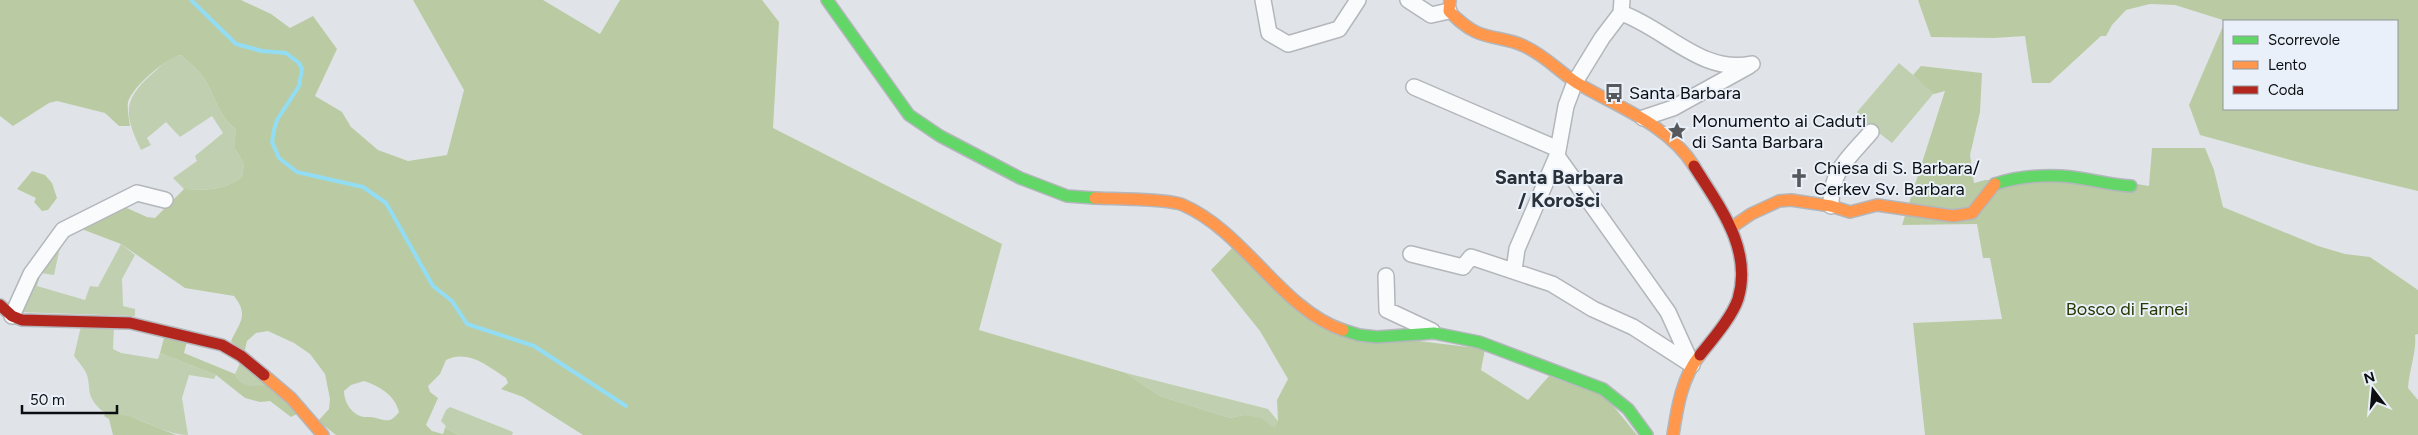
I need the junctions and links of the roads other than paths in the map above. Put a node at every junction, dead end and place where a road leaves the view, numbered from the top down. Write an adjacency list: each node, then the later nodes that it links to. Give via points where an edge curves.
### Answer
1 (827, 0): 22 (street, via 909,115 988,162 1050,191 1087,199 1181,204 1198,210 1310,312 1339,329 1359,336)
2 (1263, 0): 3 (street, via 1269,33 1288,44 1339,29)
3 (1358, 0)
4 (1408, 0): 5 (street, via 1431,15)
5 (1450, 6): 7 (street, via 1463,25 1477,33 1516,42 1533,50)
6 (1622, 6): 7 (street); 9 (street, via 1702,58 1735,66 1752,64 1697,97)
7 (1575, 82): 9 (street); 11 (street, via 1566,106)
8 (1414, 87): 11 (street)
9 (1643, 118): 15 (street, via 1687,154)
10 (1871, 132): 14 (street, via 1835,175 1830,189)
11 (1558, 152): 17 (street, via 1517,249); 24 (street, via 1668,312)
12 (2131, 186): 14 (street, via 2062,176 2014,178 1994,184 1972,213 1953,216 1890,206 1877,205 1850,212)
13 (165, 200): 20 (street, via 137,193 63,230 31,274)
14 (1830, 206): 15 (street, via 1779,201 1750,214)
15 (1732, 227): 24 (street, via 1742,262 1738,299 1718,333)
16 (1410, 254): 17 (street, via 1463,267 1470,257)
17 (1514, 270): 24 (street, via 1552,284)
18 (1386, 276): 22 (street, via 1387,310)
19 (0, 305): 20 (street)
20 (12, 316): 25 (street, via 36,322 130,323 222,345 241,356 291,398)
21 (1477, 330): 23 (street)
22 (1435, 333): 23 (street)
23 (1487, 343): 26 (street, via 1602,388 1630,411)
24 (1692, 365): 27 (street, via 1677,409)
25 (323, 435)
26 (1647, 435)
27 (1673, 435)

